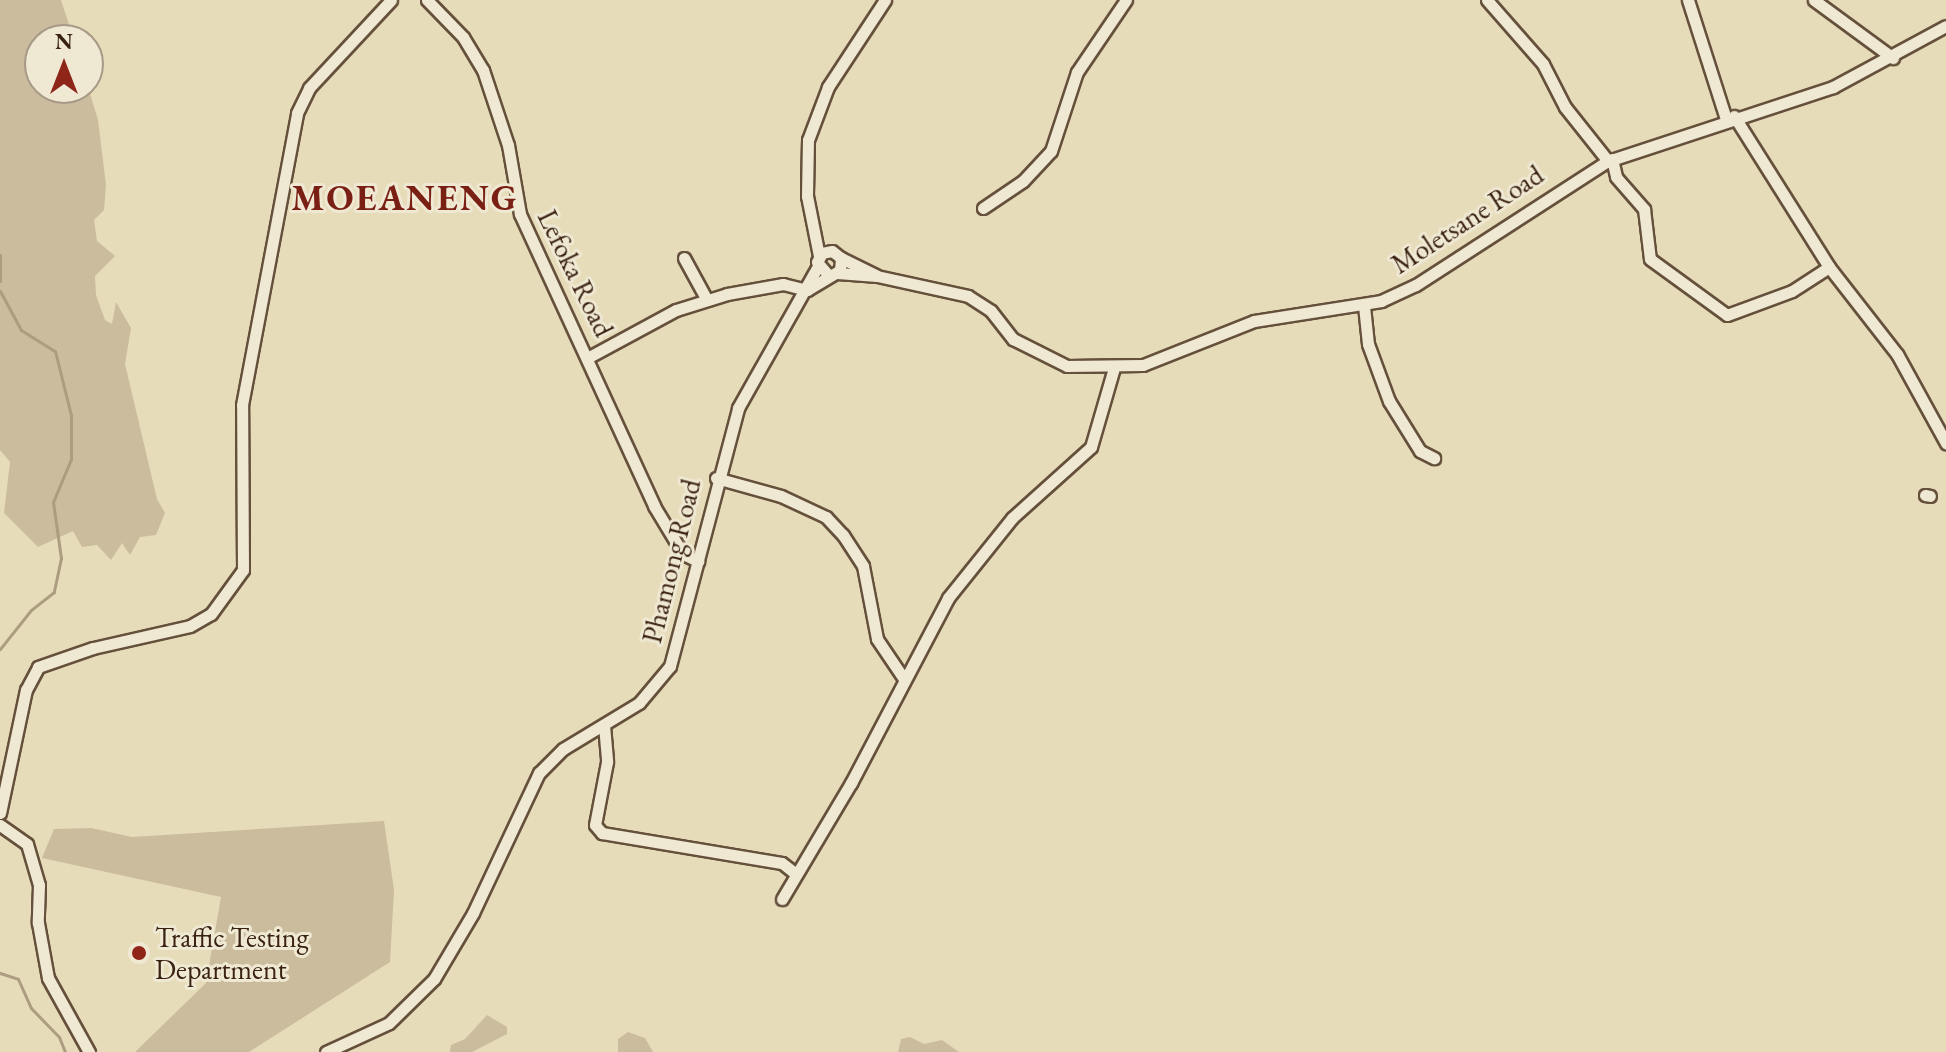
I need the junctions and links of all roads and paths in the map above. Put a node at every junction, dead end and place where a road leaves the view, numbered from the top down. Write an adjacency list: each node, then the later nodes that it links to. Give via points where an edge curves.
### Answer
1 (391, 0): 31 (street, via 309,88 297,113 242,405 243,570 211,614 190,626 93,648 38,667 26,690)
2 (427, 0): 23 (street, Lefoka Road, via 463,37 483,70 508,145 520,214)
3 (885, 0): 13 (street, via 828,87 808,140 807,196)
4 (1126, 0): 12 (street, via 1077,72 1051,151 1023,181)
5 (1487, 0): 11 (street, via 1543,64 1565,107)
6 (1688, 0): 10 (street)
7 (1814, 0): 9 (street)
8 (1946, 26): 9 (street, Moletsane Road)
9 (1893, 58): 10 (street, Moletsane Road, via 1833,87)
10 (1730, 118): 11 (street, Moletsane Road); 17 (street)
11 (1610, 160): 17 (street, via 1616,177 1644,209 1650,259 1727,315 1792,291); 22 (street, Moletsane Road, via 1416,285)
12 (983, 208)
13 (817, 234): 14 (street); 16 (street)
14 (837, 254): 16 (street); 18 (street); 19 (street, Moletsane Road)
15 (684, 258): 21 (street)
16 (818, 261): 18 (street); 20 (street, Phamong Road)
17 (1829, 267): 25 (street, via 1892,348)
18 (833, 274): 19 (street, Moletsane Road); 20 (street, Phamong Road)
19 (877, 276): 24 (street, Moletsane Road, via 975,299 1013,339 1045,359 1067,366)
20 (807, 290): 21 (street, via 783,284); 27 (street, Phamong Road, via 738,408)
21 (707, 300): 23 (street, via 676,310)
22 (1364, 306): 24 (street, Moletsane Road, via 1254,321 1163,358); 26 (street, via 1368,344 1389,401 1420,451)
23 (589, 357): 28 (street, Lefoka Road, via 659,516 683,554)
24 (1114, 368): 29 (street, via 1091,447 1012,518 963,575)
25 (1946, 443)
26 (1434, 458)
27 (716, 478): 28 (street, Phamong Road); 29 (street, via 781,496 826,517 843,535 863,566 877,639)
28 (698, 561): 30 (street, Phamong Road, via 670,666 650,694)
29 (904, 679): 33 (street, via 851,783)
30 (604, 725): 33 (street, via 607,762 595,825 602,833 782,863); 36 (street, Phamong Road, via 563,749 539,773 473,913 434,979 389,1023)
31 (0, 813)
32 (0, 825): 35 (street, via 27,844 39,885 38,923 48,978)
33 (796, 874): 34 (street)
34 (782, 899)
35 (89, 1052)
36 (326, 1052)

